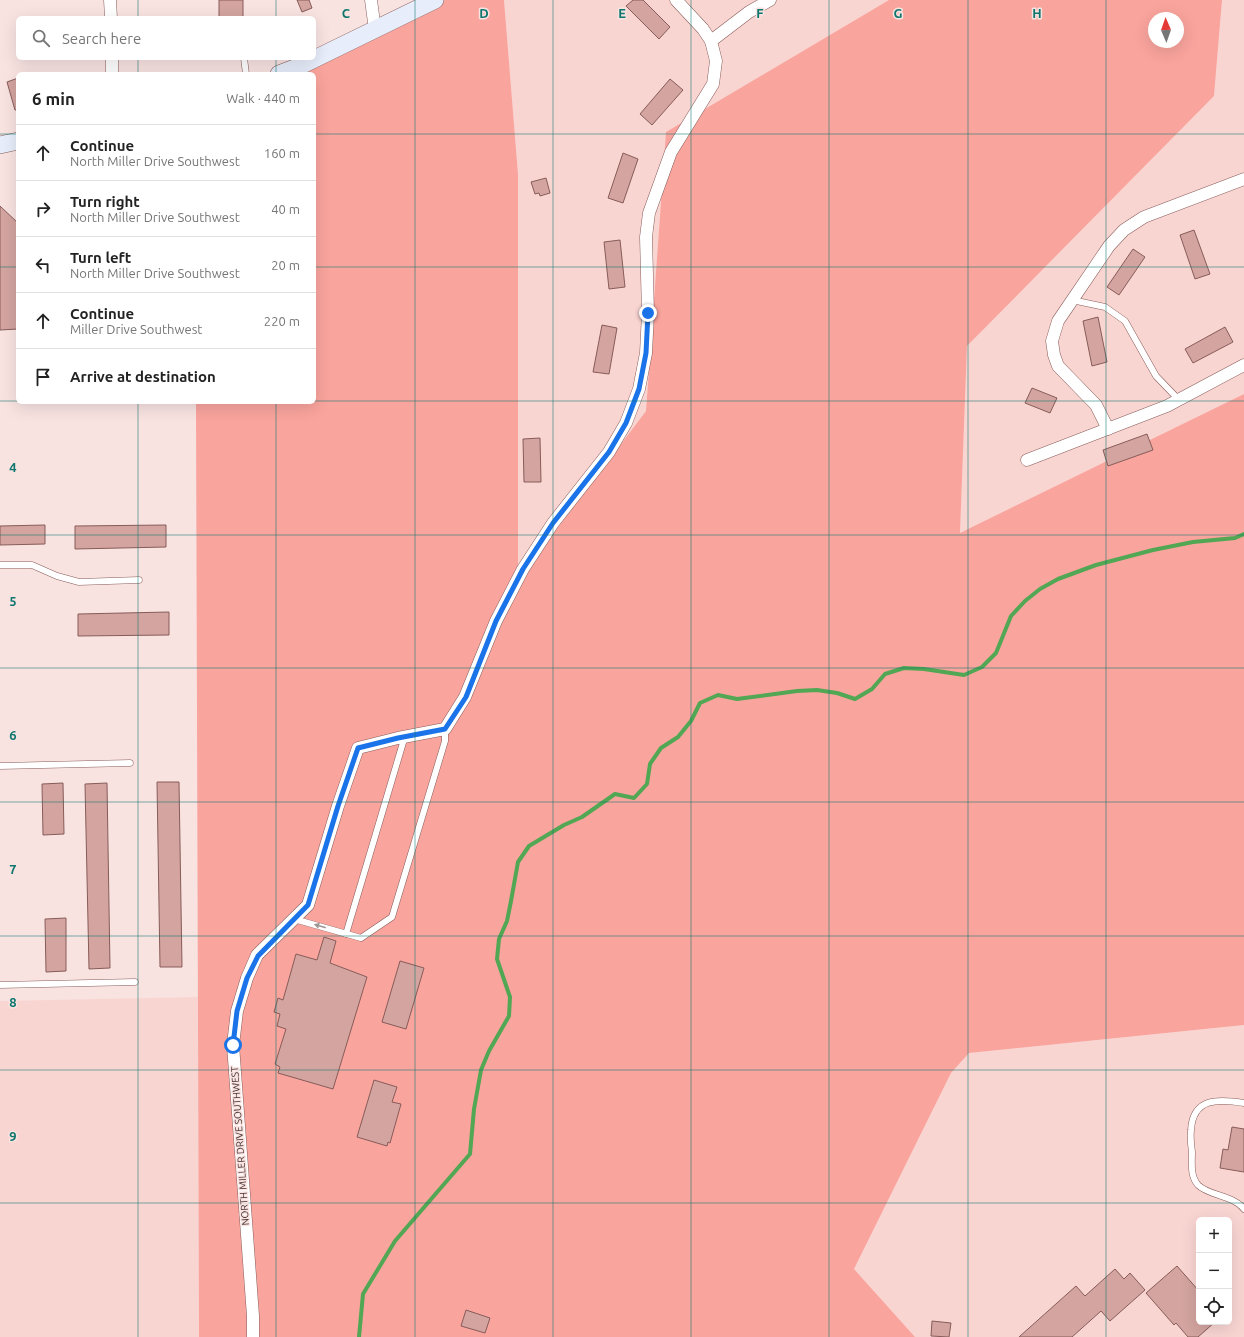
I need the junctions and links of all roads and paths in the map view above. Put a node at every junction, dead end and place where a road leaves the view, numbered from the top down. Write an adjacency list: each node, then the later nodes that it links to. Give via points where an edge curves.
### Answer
1 (110, 0): 6 (street)
2 (371, 0): 7 (street)
3 (435, 0): 7 (main road)
4 (676, 0): 8 (street, via 703,29)
5 (770, 0): 8 (street, via 749,12)
6 (111, 16)
7 (376, 30): 9 (main road)
8 (711, 42): 26 (street, via 716,61 713,84 672,152 649,213 646,237 647,347 639,389 626,423 609,452 553,523 523,569 496,621 462,702)
9 (316, 58)
10 (112, 60): 13 (street)
11 (244, 60): 14 (lane)
12 (313, 60): 15 (main road)
13 (112, 72)
14 (246, 72)
15 (284, 72)
16 (16, 141): 17 (main road)
17 (0, 145)
18 (1244, 179): 19 (street, via 1144,217 1124,230 1109,246)
19 (1072, 300): 21 (lane, via 1105,307 1125,321 1156,376); 22 (street, via 1058,321 1052,342 1054,355 1058,366 1096,405)
20 (1244, 365): 21 (street)
21 (1179, 400): 22 (street)
22 (1108, 429): 23 (street)
23 (1027, 460)
24 (0, 565): 25 (lane, via 32,565 79,582)
25 (139, 580)
26 (445, 729): 27 (street, NORTH MILLER DRIVE SOUTHWEST); 31 (lane, via 445,741 392,917 361,938)
27 (405, 736): 30 (street, NORTH MILLER DRIVE SOUTHWEST, via 358,748 308,905); 31 (lane)
28 (130, 762): 29 (lane)
29 (0, 766)
30 (294, 919): 31 (lane, one-way to 30); 36 (street, NORTH MILLER DRIVE SOUTHWEST, via 255,961 237,1011 233,1045)
31 (346, 934)
32 (135, 982): 33 (lane)
33 (0, 986)
34 (1244, 1103): 35 (lane, via 1216,1100 1201,1106 1193,1118 1191,1131 1193,1173 1196,1182 1202,1188 1235,1202)
35 (1244, 1209)
36 (253, 1337)

